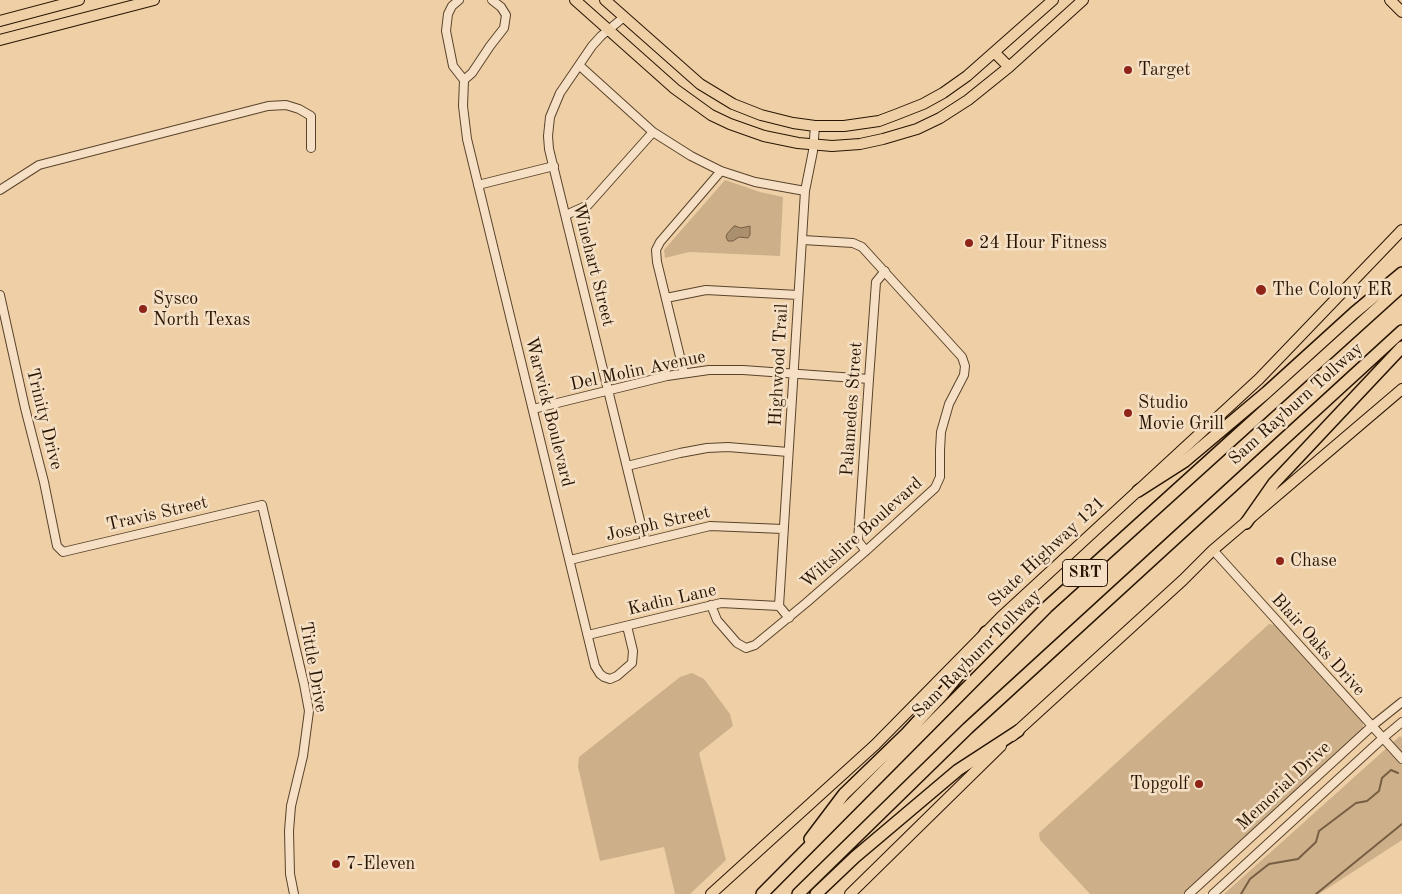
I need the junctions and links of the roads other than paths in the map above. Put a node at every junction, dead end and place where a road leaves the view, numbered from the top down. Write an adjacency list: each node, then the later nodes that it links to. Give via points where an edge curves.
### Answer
1 (78, 0): 12 (main road)
2 (459, 0): 18 (street, via 448,14 446,31 453,66)
3 (492, 0): 18 (street, via 506,15 504,28)
4 (575, 0): 13 (main road)
5 (605, 0): 11 (main road)
6 (1053, 0): 15 (main road)
7 (1083, 0): 17 (main road)
8 (1390, 0): 10 (main road)
9 (149, 1): 14 (main road)
10 (1402, 12)
11 (624, 17): 13 (street, Winehart Street); 19 (main road, via 690,76 720,97 768,117)
12 (0, 20)
13 (609, 31): 16 (street, Winehart Street, via 592,46); 21 (main road, via 675,89 711,115 764,136)
14 (0, 40)
15 (995, 53): 17 (main road); 19 (main road, via 951,88 910,110 880,121)
16 (580, 66): 20 (street); 23 (street, Winehart Street, via 557,98 550,117 548,136)
17 (1009, 67): 21 (main road, via 968,100 917,129 860,144)
18 (464, 80): 25 (street, Warwick Boulevard, via 464,123)
19 (815, 126): 21 (street, Highwood Trail)
20 (653, 132): 24 (street); 28 (street, via 588,205)
21 (813, 145): 27 (street, Highwood Trail)
22 (311, 148): 26 (street, via 311,116 300,109 268,106 38,165)
23 (554, 166): 25 (street); 28 (street, Winehart Street)
24 (721, 170): 27 (street, via 755,182); 36 (street, via 657,246 656,256)
25 (478, 185): 44 (street, Warwick Boulevard)
26 (0, 190)
27 (805, 191): 30 (street, Highwood Trail)
28 (566, 215): 43 (street, Winehart Street)
29 (1402, 230): 47 (main road, State Highway 121, via 1270,368)
30 (803, 240): 31 (street, Wiltshire Boulevard, via 858,244); 35 (street, Highwood Trail)
31 (885, 271): 41 (street, Palamedes Street, via 876,282); 54 (street, Wiltshire Boulevard, via 958,352 965,370 943,422 938,485)
32 (1402, 273): 47 (highway, via 1185,461)
33 (1402, 286): 70 (highway, Sam Rayburn Tollway / SRT, via 1047,607)
34 (0, 295): 52 (street, Trinity Drive)
35 (798, 296): 36 (street, via 706,290); 40 (street, Highwood Trail)
36 (666, 298): 39 (street)
37 (1402, 330): 74 (highway, Sam Rayburn Tollway / SRT, via 968,728)
38 (1402, 347): 49 (highway, via 1274,484)
39 (684, 373): 40 (street, Del Molin Avenue, via 721,370); 43 (street, Del Molin Avenue)
40 (794, 374): 41 (street, Del Molin Avenue); 45 (street, Highwood Trail)
41 (869, 379): 54 (street, Palamedes Street, via 858,541)
42 (1402, 388): 49 (main road)
43 (608, 390): 44 (street, Del Molin Avenue); 46 (street, Winehart Street)
44 (533, 409): 55 (street, Warwick Boulevard)
45 (788, 452): 46 (street, via 706,448); 50 (street, Highwood Trail)
46 (627, 466): 51 (street, Winehart Street)
47 (1138, 491): 60 (main road, State Highway 121)
48 (262, 506): 52 (street, Travis Street, via 63,552); 71 (street, Tittle Drive, via 309,711 288,831)
49 (1246, 523): 53 (main road)
50 (783, 529): 51 (street, Joseph Street, via 710,526); 57 (street, Highwood Trail)
51 (645, 541): 55 (street, Joseph Street)
52 (60, 549)
53 (1213, 550): 64 (street, Blair Oaks Drive); 65 (main road)
54 (866, 551): 58 (street, Wiltshire Boulevard)
55 (570, 560): 61 (street, Warwick Boulevard)
56 (711, 605): 57 (street, Kadin Lane); 58 (street, Wiltshire Boulevard, via 717,620 737,643 746,648 758,644); 59 (street, Kadin Lane)
57 (778, 606): 58 (street)
58 (789, 618)
59 (627, 626): 61 (street, Kadin Lane); 61 (street, Warwick Boulevard, via 633,660 630,667 612,678 597,671)
60 (986, 632): 70 (highway, via 967,665 906,734 844,794); 72 (main road, State Highway 121, via 875,744)
61 (588, 635)
62 (1402, 702): 64 (street, Memorial Drive)
63 (1402, 722): 66 (street, Memorial Drive)
64 (1372, 726): 66 (street, Blair Oaks Drive); 68 (street, Memorial Drive)
65 (1018, 731): 75 (highway, via 958,770 854,857); 76 (main road)
66 (1383, 738): 67 (street, Blair Oaks Drive); 69 (street, Memorial Drive)
67 (1402, 759)
68 (1269, 820): 69 (street); 77 (street, Memorial Drive)
69 (1281, 832): 78 (street, Memorial Drive)
70 (783, 874): 73 (highway, Sam Rayburn Tollway / SRT)
71 (294, 894)
72 (711, 894)
73 (762, 894)
74 (798, 894)
75 (816, 894)
76 (850, 894)
77 (1189, 894)
78 (1213, 894)

